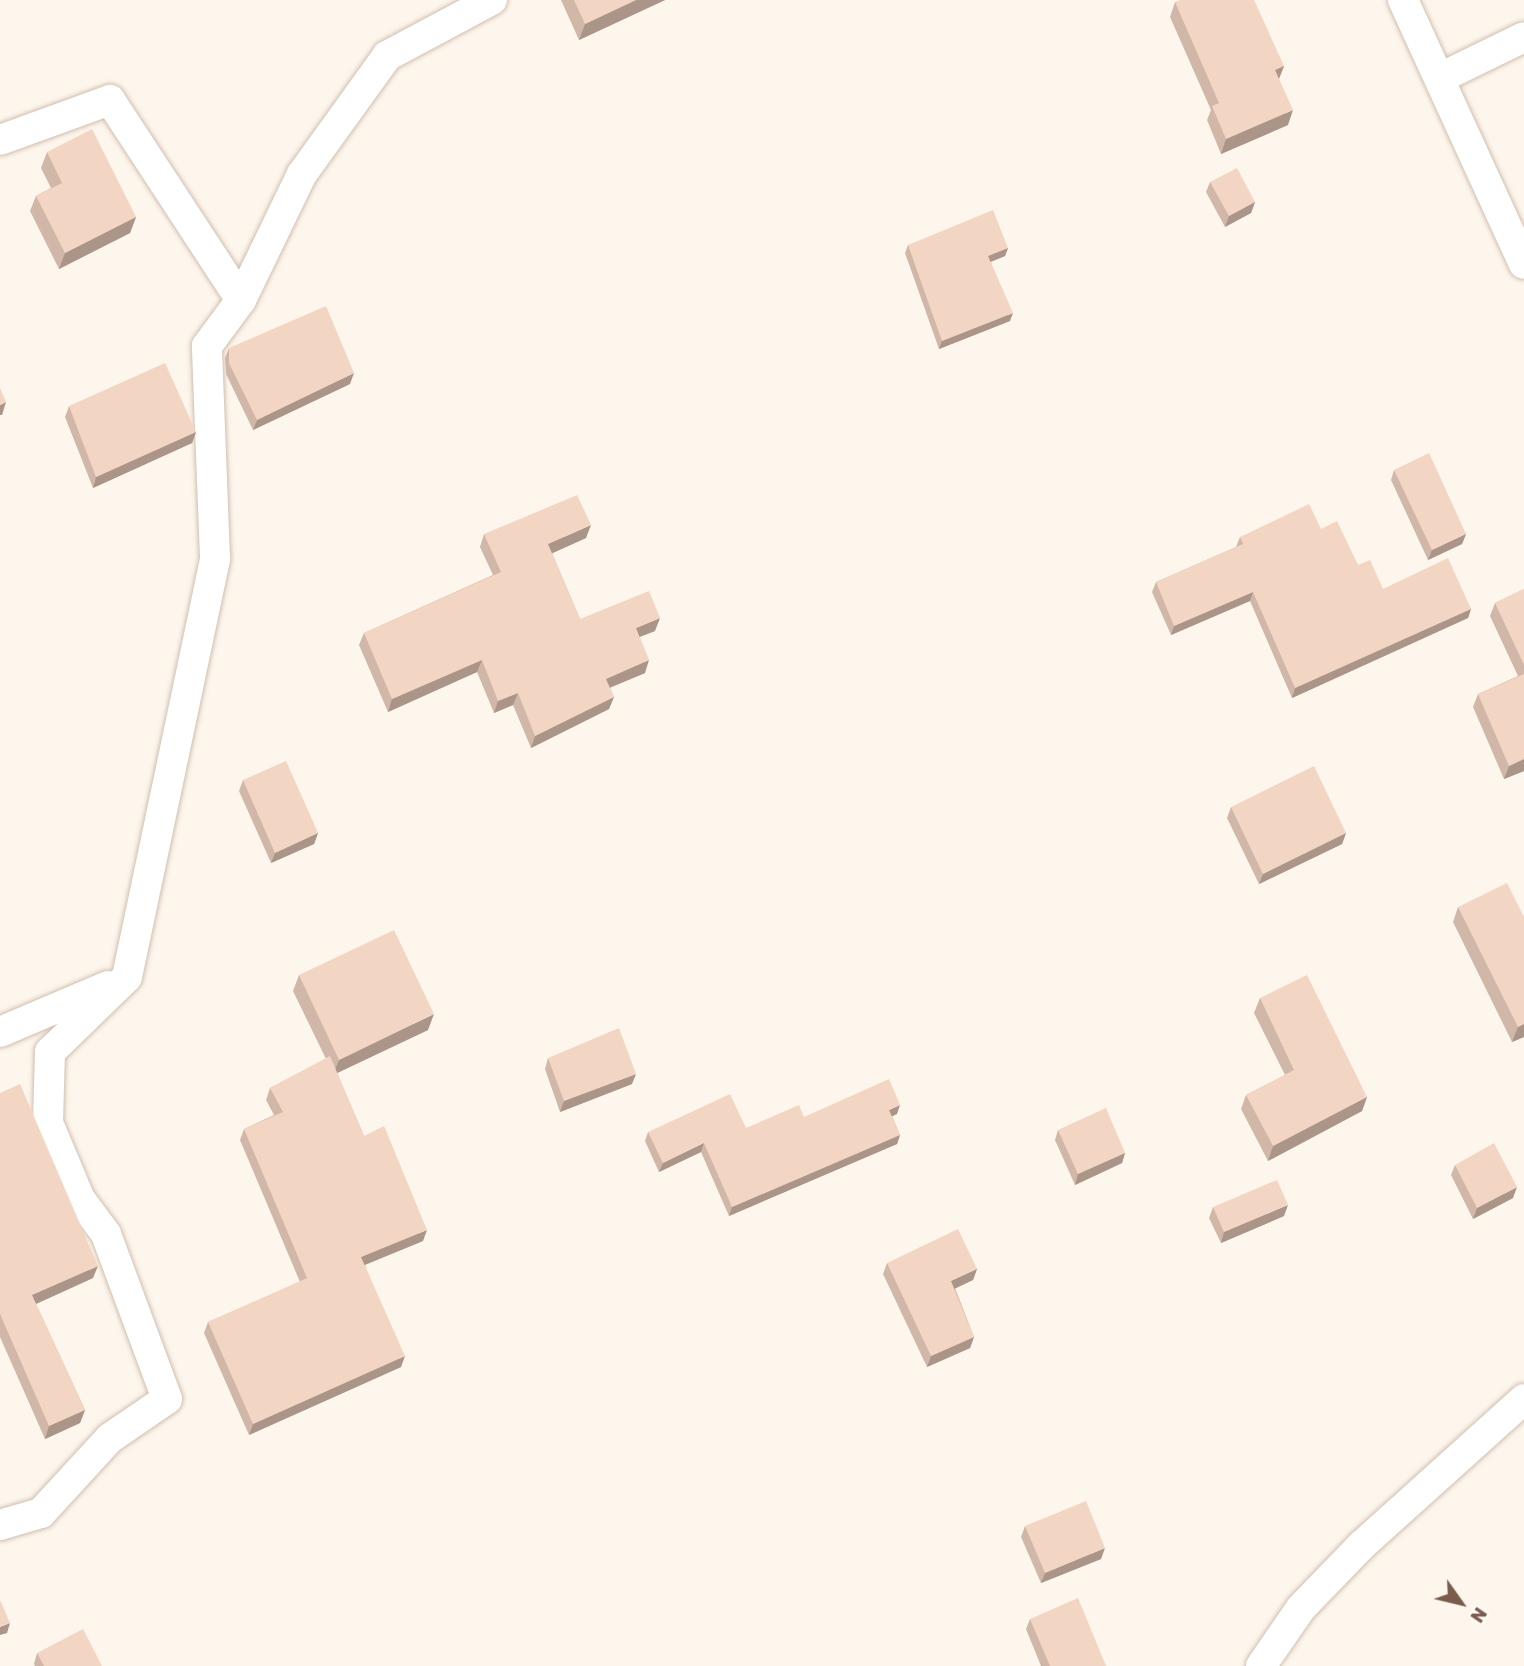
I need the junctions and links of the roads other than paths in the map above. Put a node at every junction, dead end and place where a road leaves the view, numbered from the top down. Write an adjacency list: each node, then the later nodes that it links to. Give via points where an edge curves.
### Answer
1 (492, 0): 7 (street, via 387,56 302,174)
2 (1403, 0): 4 (street)
3 (1524, 37): 4 (street)
4 (1440, 78): 6 (street)
5 (0, 139): 7 (street, via 110,100)
6 (1524, 264)
7 (241, 300): 8 (street, via 207,346 215,558)
8 (127, 977): 9 (street); 11 (street, via 50,1052 48,1123 80,1199 106,1234 167,1399 110,1438 41,1513)
9 (0, 1032)
10 (1524, 1399): 12 (street, via 1362,1545 1300,1608)
11 (0, 1525)
12 (1261, 1666)

